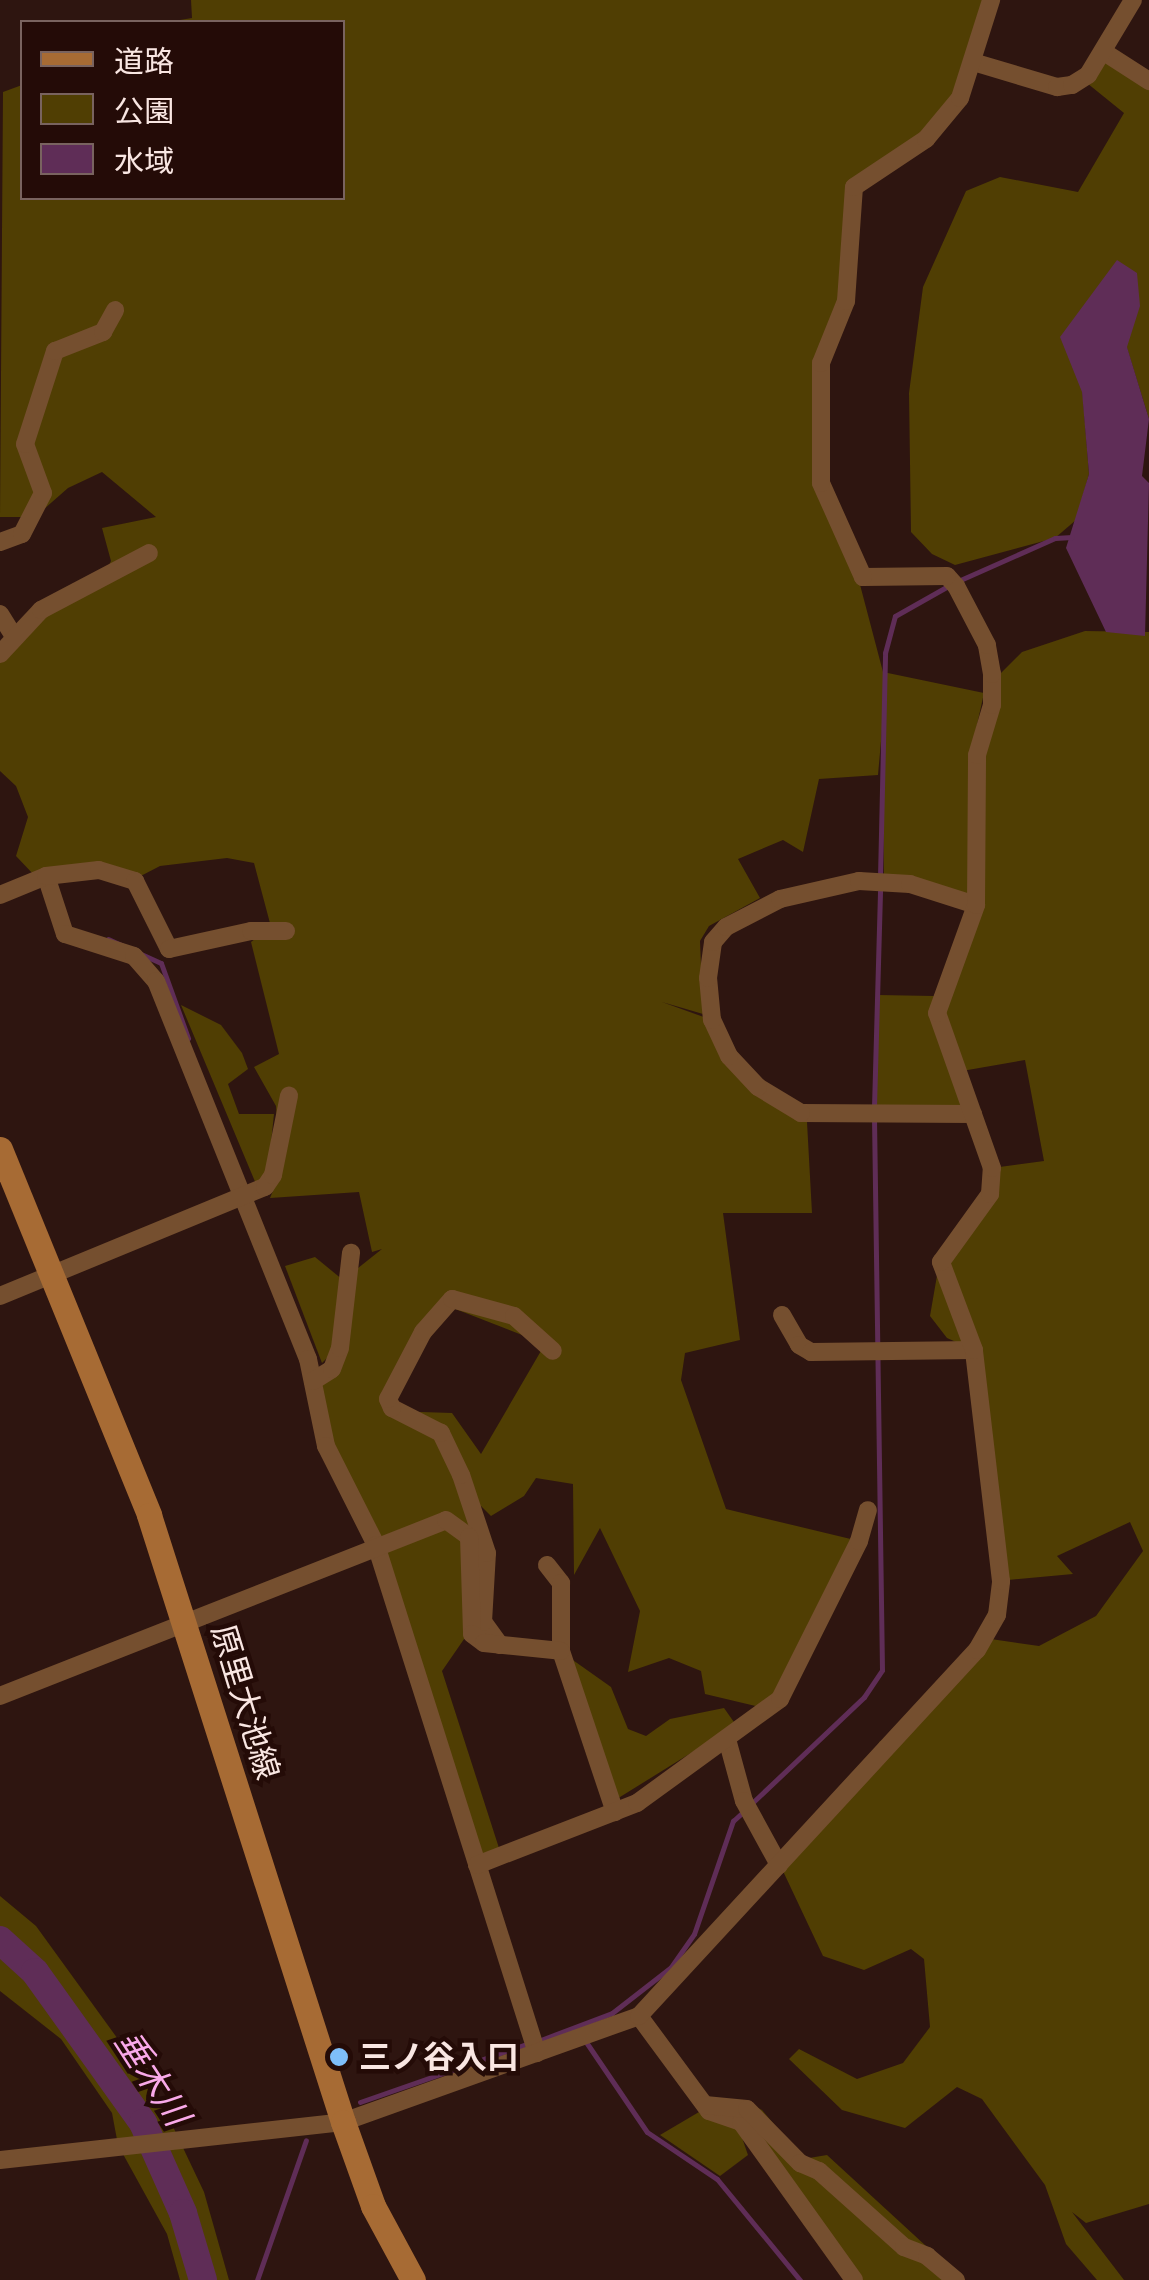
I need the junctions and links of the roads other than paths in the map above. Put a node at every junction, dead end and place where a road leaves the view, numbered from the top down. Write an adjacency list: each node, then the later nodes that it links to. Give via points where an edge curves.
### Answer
1 (992, 0): 4 (street)
2 (1132, 0): 3 (street)
3 (1104, 52): 4 (street, via 1088,75 1057,87); 5 (street)
4 (973, 62): 14 (street, via 960,98 926,138 854,187 846,300 821,364 821,484 863,577 953,583 987,644 992,705 977,755)
5 (1149, 81)
6 (116, 310): 7 (street, via 103,332 55,352 25,444 43,493 22,534)
7 (0, 542)
8 (150, 553): 10 (street, via 41,610)
9 (0, 614): 10 (street)
10 (15, 638): 11 (street)
11 (0, 654)
12 (46, 876): 13 (street); 15 (street, via 99,870 135,881 169,948 251,931); 19 (street, via 65,934 134,956 156,981)
13 (0, 894)
14 (976, 905): 17 (street, via 937,1013); 17 (street, via 910,884 859,881 780,899 726,926 713,942 712,1020 729,1056 758,1087 801,1113)
15 (286, 932)
16 (289, 1096): 19 (street, via 274,1175)
17 (973, 1114): 24 (street, via 992,1168 990,1194 941,1262)
18 (0, 1149): 21 (main road, 原里大池線)
19 (243, 1198): 21 (street); 26 (street)
20 (351, 1253): 26 (street, via 340,1348 332,1368)
21 (51, 1276): 22 (street); 30 (main road, 原里大池線)
22 (0, 1296)
23 (782, 1316): 24 (street, via 811,1352)
24 (974, 1350): 37 (street, via 1001,1581 996,1615 977,1650)
25 (553, 1351): 31 (street, via 514,1316 452,1298 423,1332 388,1399 392,1408 441,1433 462,1476 487,1553 482,1622)
26 (313, 1381): 28 (street, via 326,1446)
27 (868, 1510): 34 (street, via 795,1679)
28 (376, 1545): 30 (street); 31 (street, via 446,1520 469,1537 472,1634); 36 (street)
29 (548, 1565): 32 (street, via 561,1583)
30 (186, 1622): 33 (street); 41 (main road, 原里大池線)
31 (500, 1645): 32 (street)
32 (561, 1652): 35 (street)
33 (0, 1696)
34 (727, 1740): 35 (street); 37 (street, via 747,1807)
35 (614, 1812): 36 (street)
36 (477, 1865): 39 (street)
37 (779, 1865): 38 (street)
38 (639, 2016): 39 (street); 40 (street)
39 (537, 2053): 41 (street)
40 (705, 2105): 44 (street, via 740,2122); 45 (street, via 748,2109 800,2163)
41 (343, 2122): 42 (street); 43 (main road, 原里大池線, via 372,2206)
42 (0, 2160)
43 (413, 2280)
44 (854, 2280)
45 (956, 2280)

